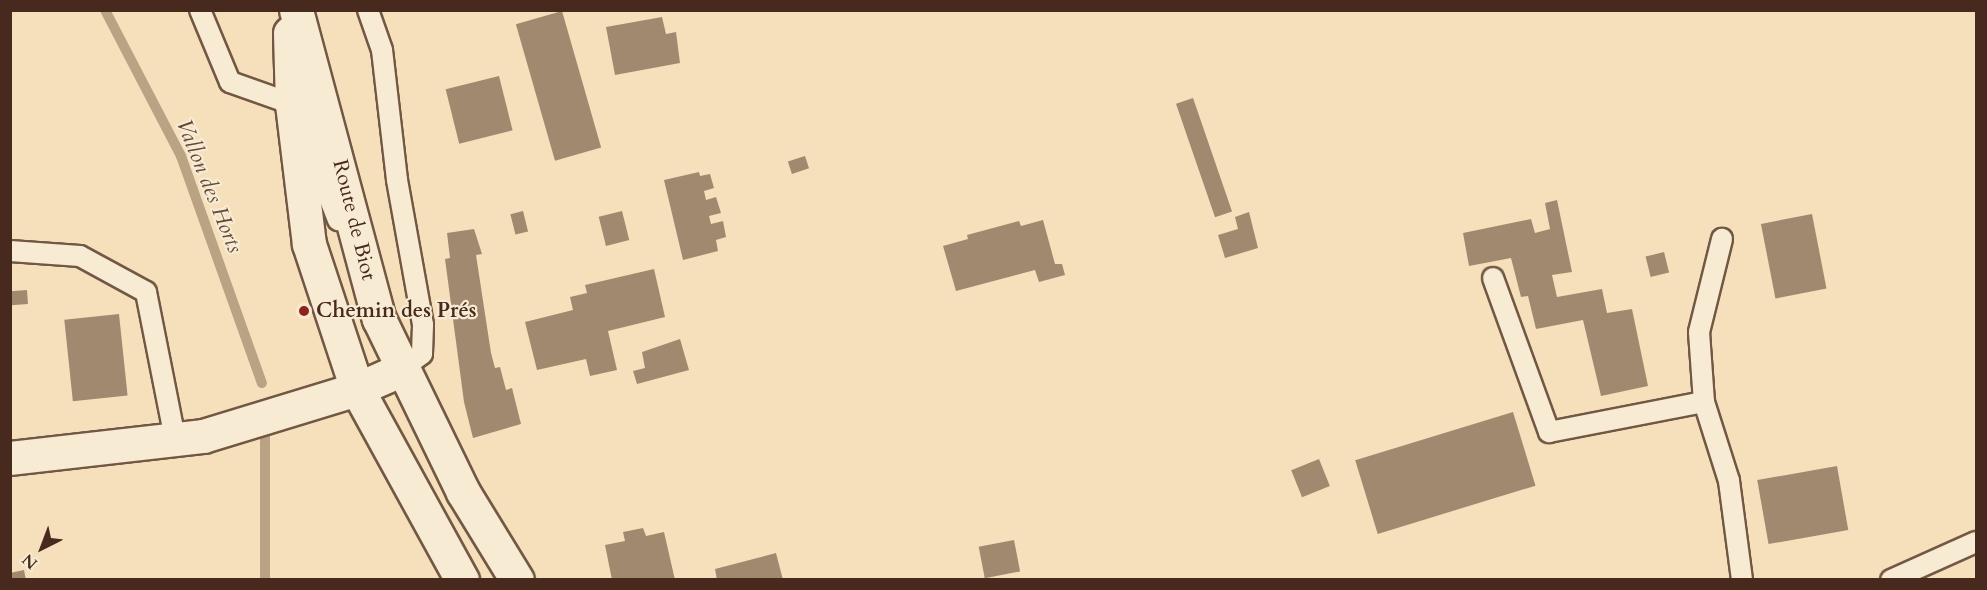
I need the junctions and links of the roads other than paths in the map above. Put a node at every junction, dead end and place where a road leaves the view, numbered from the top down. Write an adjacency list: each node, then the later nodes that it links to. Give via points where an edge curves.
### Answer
1 (200, 10): 5 (lane, via 230,82)
2 (290, 10): 5 (main road, Route de Biot)
3 (296, 10): 8 (main road, Route de Biot)
4 (368, 10): 10 (lane, via 382,50 397,180 423,325 422,354)
5 (292, 104): 8 (lane, via 344,233); 11 (main road, Route de Biot, via 309,244)
6 (1722, 239): 12 (lane, via 1699,332)
7 (10, 250): 13 (lane, via 80,256 146,292)
8 (365, 266): 10 (main road, Route de Biot, via 379,319)
9 (1493, 278): 12 (lane, via 1549,432)
10 (400, 370): 11 (main road); 17 (main road, Route de Biot, via 464,492)
11 (357, 389): 13 (main road, via 203,436); 16 (main road, Route de Biot)
12 (1704, 402): 18 (lane, via 1729,481)
13 (175, 439): 14 (main road)
14 (10, 458)
15 (1977, 542): 19 (lane)
16 (462, 579)
17 (517, 579)
18 (1742, 579)
19 (1891, 579)

